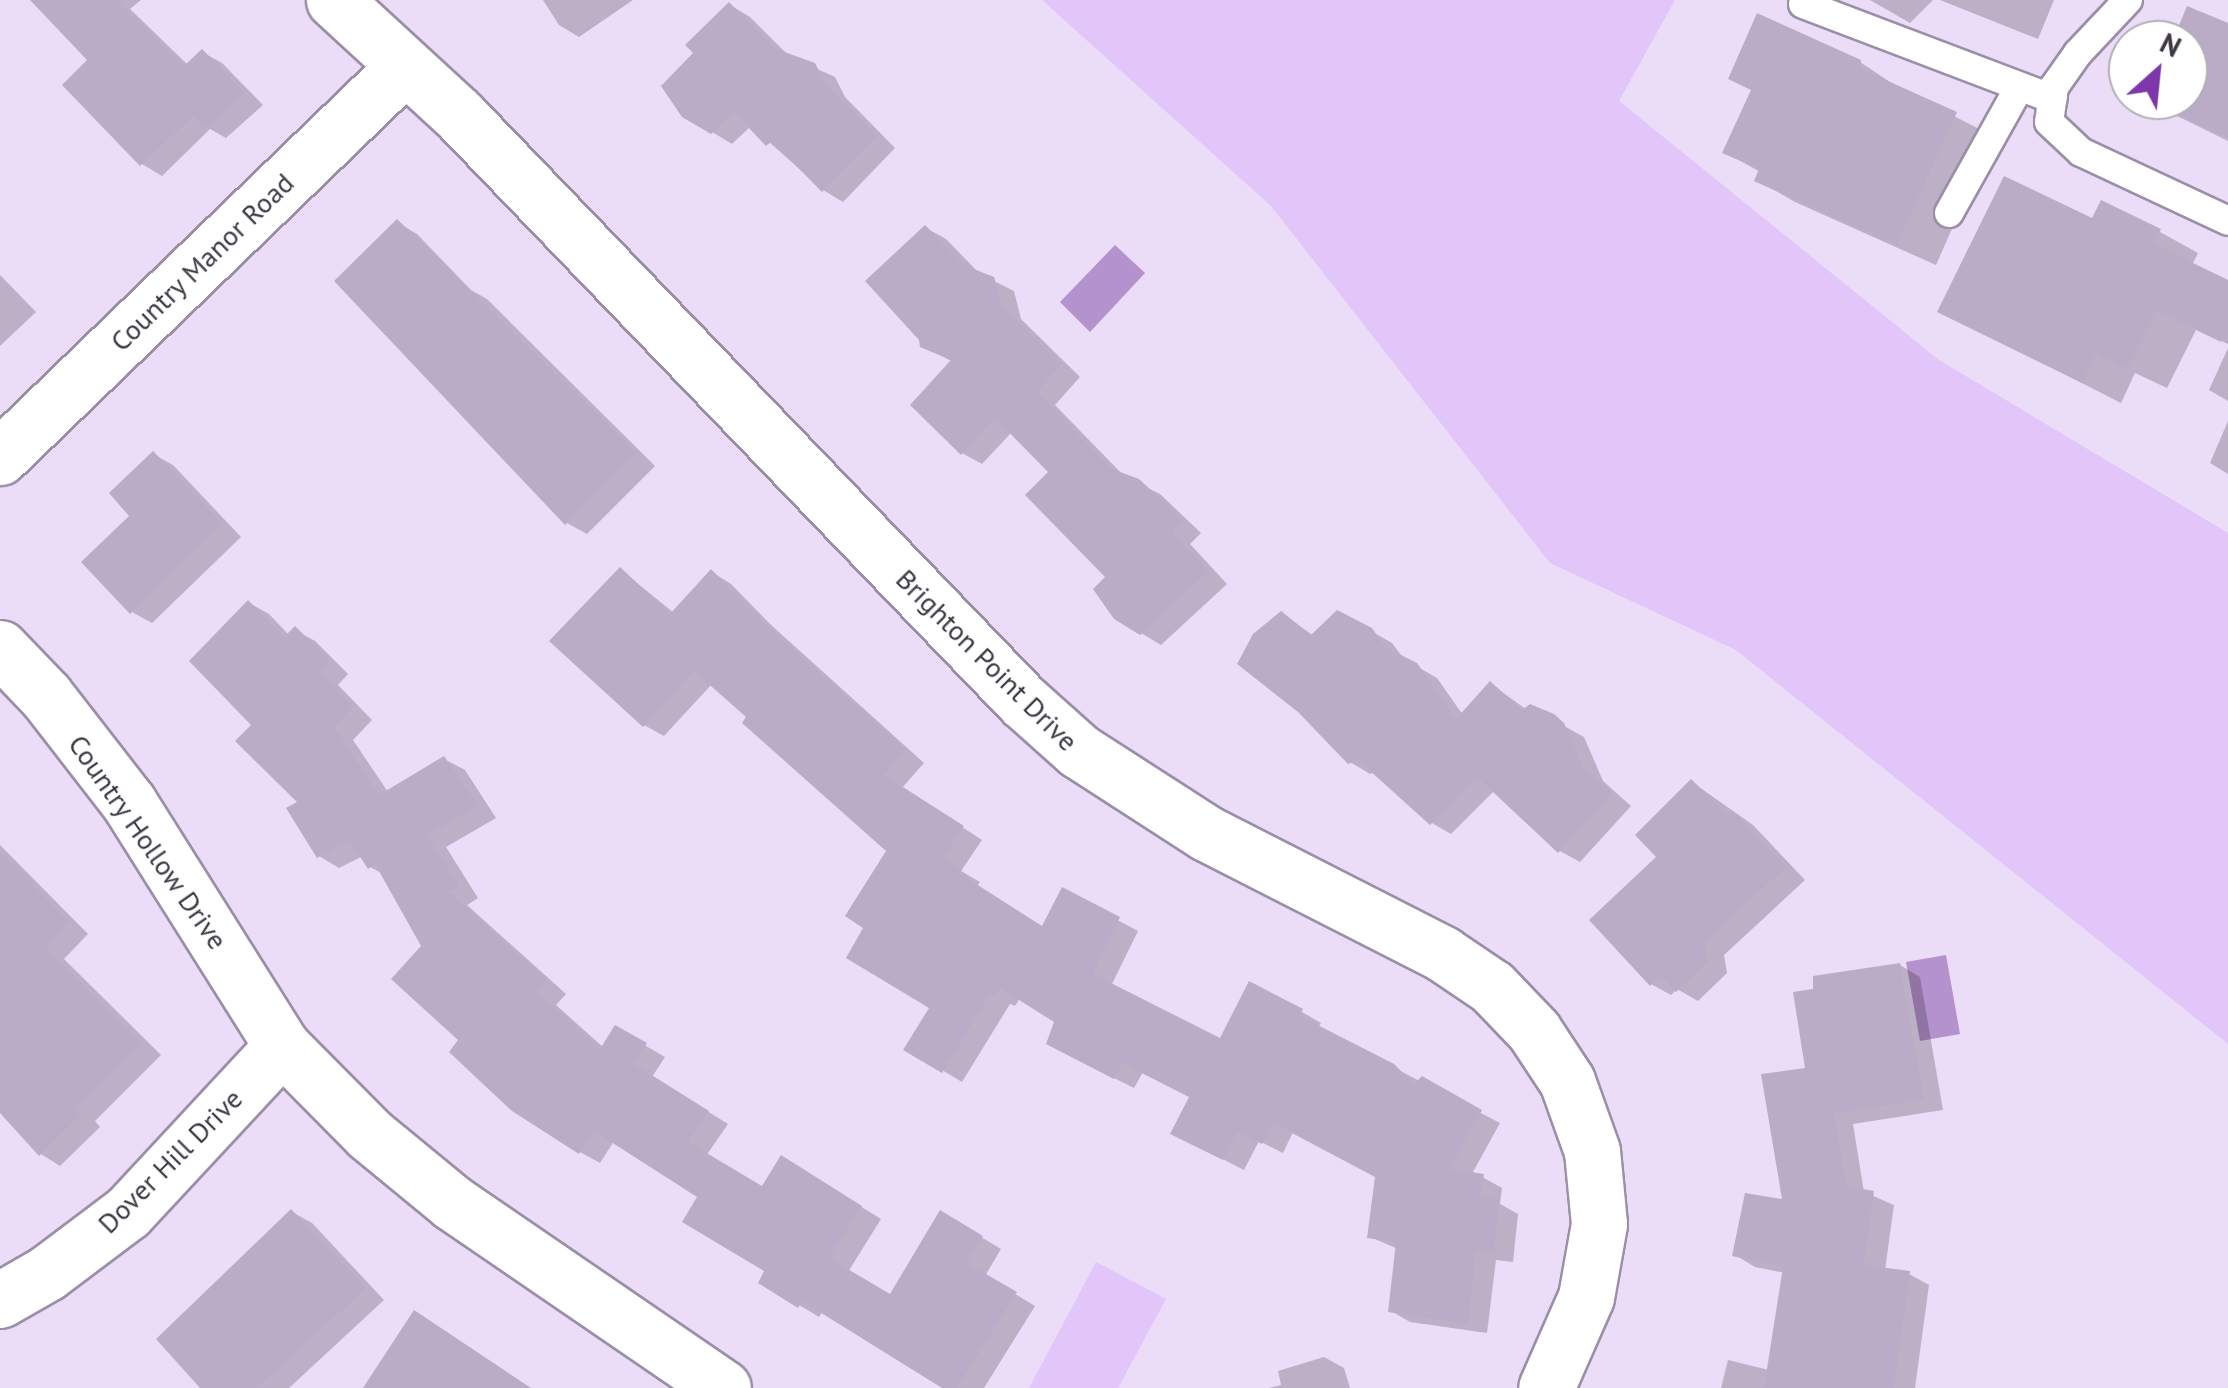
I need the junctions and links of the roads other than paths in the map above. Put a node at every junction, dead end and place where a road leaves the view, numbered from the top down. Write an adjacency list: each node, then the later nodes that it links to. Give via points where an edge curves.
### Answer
1 (334, 0): 4 (street, Brighton Point Drive)
2 (2128, 0): 6 (lane, via 2078,54)
3 (1803, 4): 5 (lane)
4 (404, 67): 9 (street, Country Manor Road); 14 (street, Brighton Point Drive, via 459,116 1023,702 1079,751 1206,833 1443,954 1492,987 1534,1031 1567,1081 1592,1151 1599,1224 1586,1297)
5 (2019, 88): 6 (lane); 7 (lane)
6 (2053, 99): 8 (lane, via 2049,122 2082,152)
7 (1949, 213)
8 (2228, 220)
9 (0, 456)
10 (0, 648): 11 (street, Country Hollow Drive, via 129,803)
11 (282, 1046): 12 (street, Dover Hill Drive, via 128,1212); 13 (street, via 369,1134 454,1203)
12 (0, 1300)
13 (724, 1388)
14 (1546, 1388)

